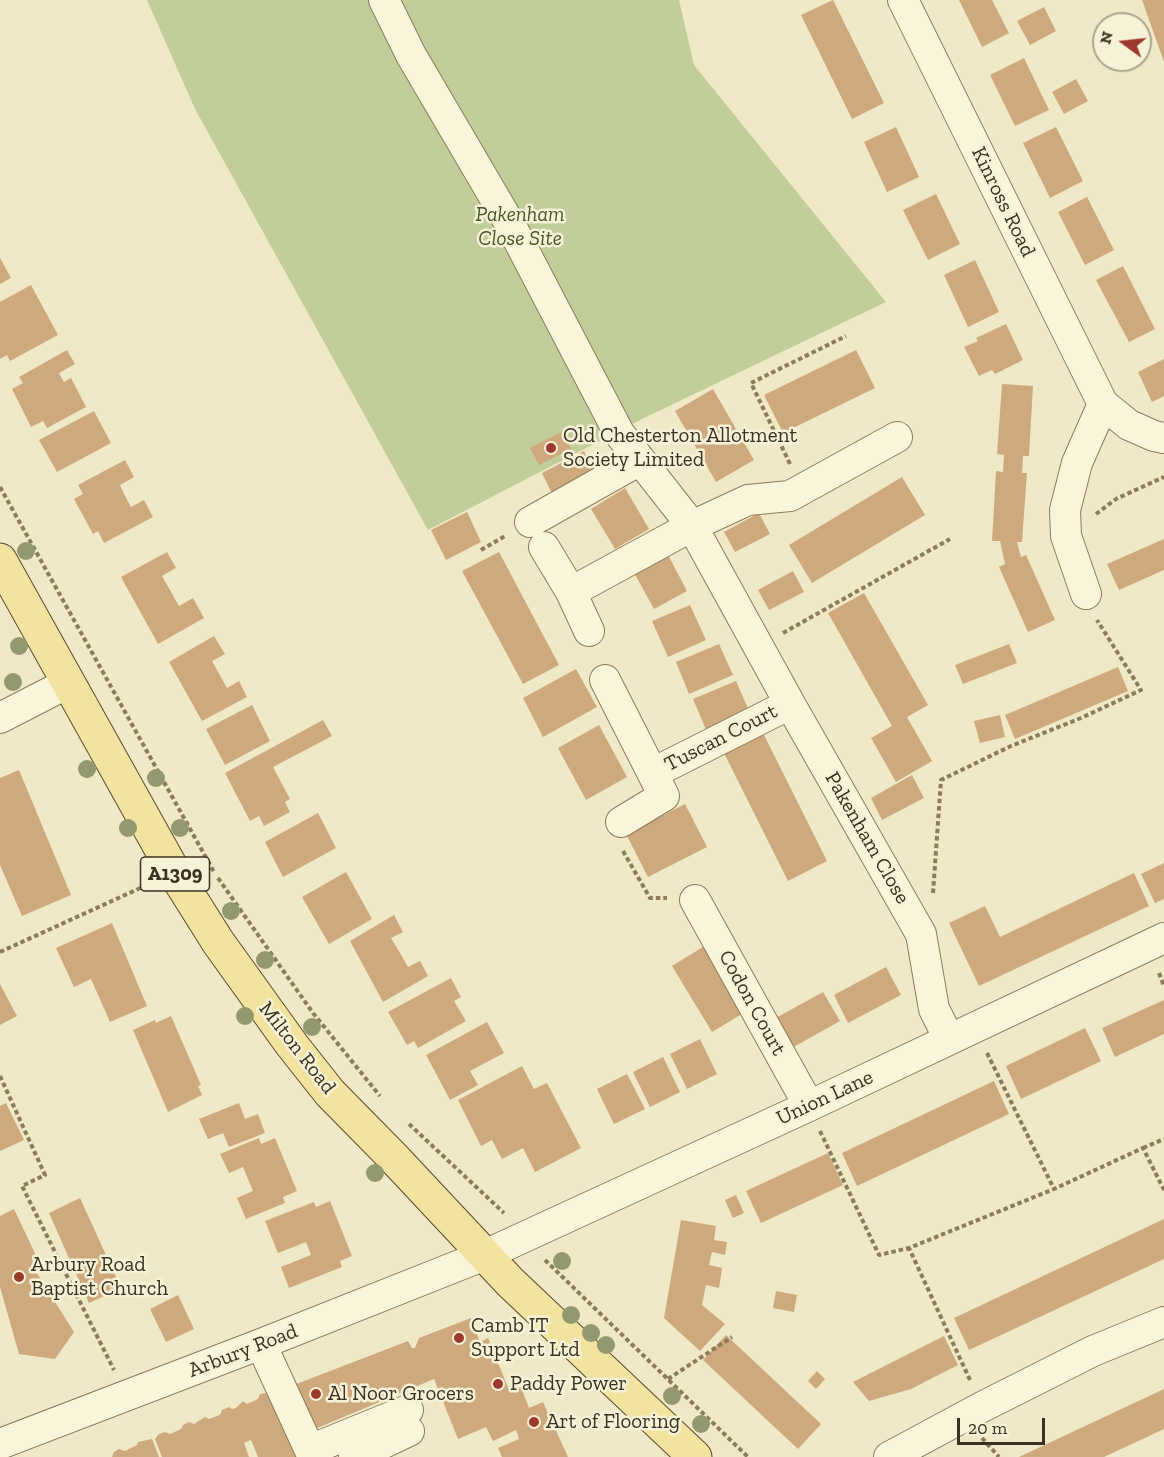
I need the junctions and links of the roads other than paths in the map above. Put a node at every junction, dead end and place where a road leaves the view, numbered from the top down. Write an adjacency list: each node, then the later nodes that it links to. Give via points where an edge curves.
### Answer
1 (384, 0): 6 (street, Pakenham Close, via 411,55 510,224 619,433)
2 (903, 0): 3 (street, Kinross Road)
3 (1103, 405): 5 (street, Kinross Road, via 1129,424); 10 (street, via 1077,463 1065,510 1066,536)
4 (897, 437): 7 (street, via 790,496 748,500)
5 (1164, 438)
6 (640, 460): 7 (street, Pakenham Close); 9 (street, via 537,535)
7 (692, 526): 9 (street); 14 (street, Pakenham Close)
8 (0, 560): 13 (main road, Milton Road / A1309)
9 (571, 592): 11 (street)
10 (1086, 594)
11 (589, 631)
12 (604, 680): 16 (street, Tuscan Court)
13 (68, 683): 15 (street); 22 (main road, Milton Road / A1309, via 174,872 292,1046 330,1093)
14 (790, 704): 16 (street, Tuscan Court); 20 (street, Pakenham Close, via 921,934 934,1008)
15 (0, 718)
16 (652, 773): 17 (street, Tuscan Court, via 664,796)
17 (621, 822)
18 (695, 900): 21 (street, Codon Court)
19 (1164, 938): 20 (street, Union Lane)
20 (962, 1033): 21 (street, Union Lane)
21 (809, 1106): 22 (street, Union Lane)
22 (485, 1255): 24 (street, Arbury Road); 28 (main road, Milton Road / A1309)
23 (1164, 1322): 29 (street, via 1093,1352)
24 (261, 1344): 25 (street, Arbury Road); 26 (street)
25 (3, 1437)
26 (311, 1453): 27 (street, via 409,1421)
27 (354, 1457)
28 (695, 1457)
29 (890, 1457)

